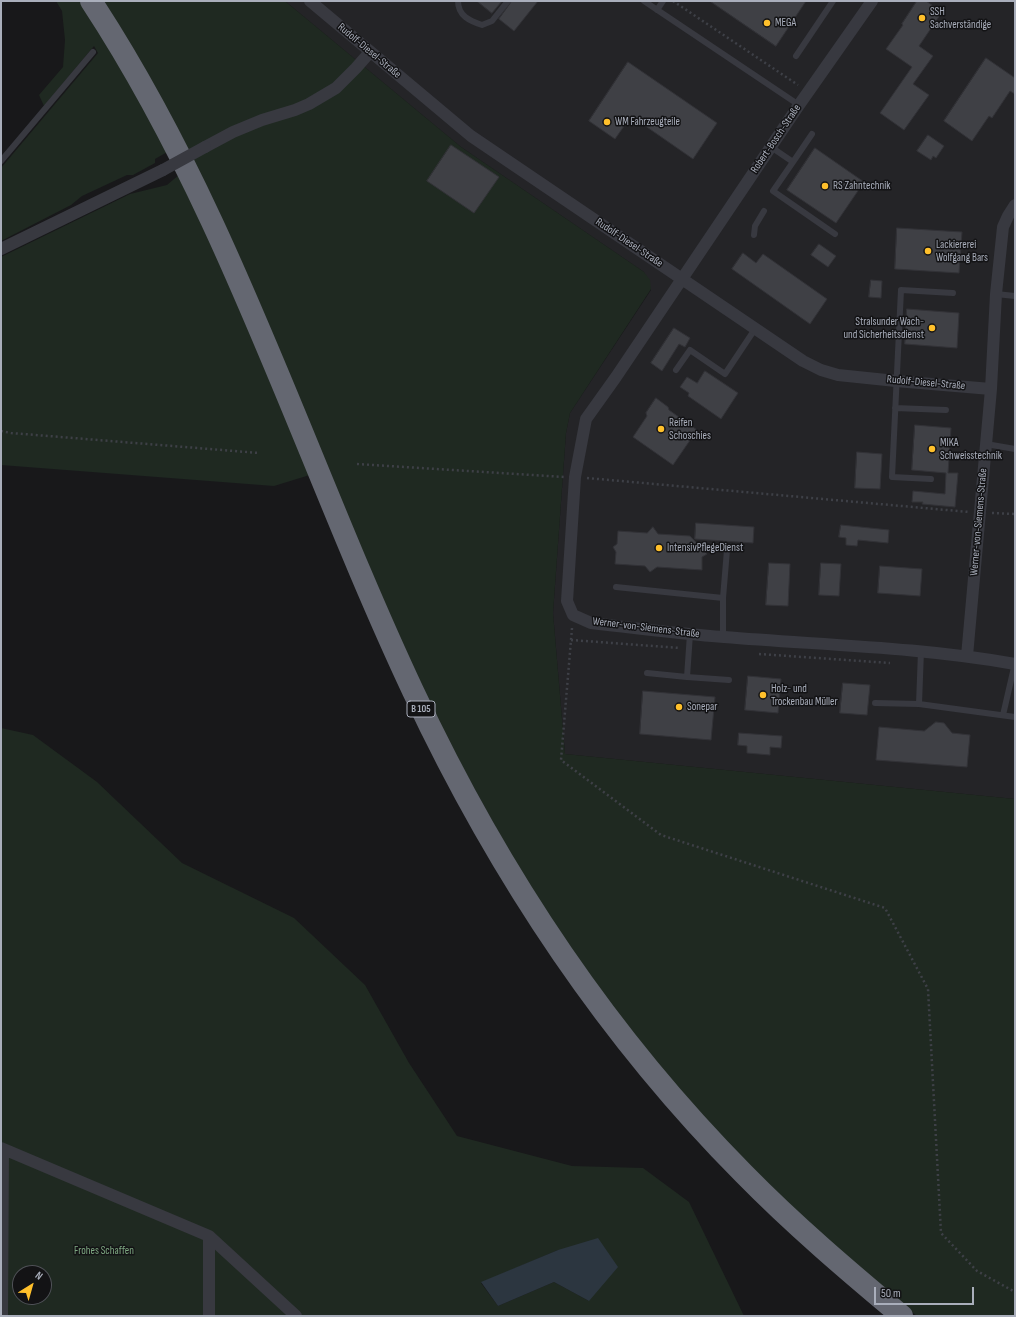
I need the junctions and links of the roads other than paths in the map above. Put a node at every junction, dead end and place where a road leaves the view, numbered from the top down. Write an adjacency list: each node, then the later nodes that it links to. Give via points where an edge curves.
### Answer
1 (91, 1): 56 (highway, B 105, via 156,110 230,261 411,688 470,806 507,868 548,933 593,996 640,1057 693,1119 794,1223)
2 (310, 1): 11 (street, Rudolf-Diesel-Straße)
3 (458, 1): 4 (lane, via 458,8 468,20 482,25 492,21)
4 (508, 1)
5 (644, 1): 9 (lane)
6 (663, 1): 9 (lane)
7 (833, 1): 12 (lane)
8 (872, 1): 13 (street, Robert-Bosch-Straße)
9 (657, 10): 13 (lane)
10 (93, 52): 16 (lane)
11 (370, 52): 22 (street, bridge, via 336,88 309,104 233,132 163,170); 23 (street, Rudolf-Diesel-Straße, via 472,136)
12 (796, 56)
13 (799, 105): 15 (street, Robert-Bosch-Straße)
14 (812, 134): 17 (lane)
15 (771, 147): 17 (lane); 23 (street, Robert-Bosch-Straße)
16 (1, 161)
17 (793, 162): 20 (lane, via 773,191)
18 (1015, 205): 25 (street, via 1003,227)
19 (764, 211): 21 (lane, via 755,226)
20 (835, 234)
21 (754, 235)
22 (1, 249)
23 (682, 279): 27 (street, Rudolf-Diesel-Straße); 39 (street, Werner-von-Siemens-Straße, via 586,419 575,477 567,601 573,615 591,623)
24 (953, 293): 29 (lane, via 901,290)
25 (996, 294): 26 (lane); 30 (street)
26 (1015, 296)
27 (755, 329): 28 (lane, via 725,374 690,350); 29 (street, Rudolf-Diesel-Straße, via 802,361 821,370 838,375)
28 (676, 370)
29 (896, 382): 30 (street, Rudolf-Diesel-Straße); 31 (lane)
30 (991, 389): 33 (street, Werner-von-Siemens-Straße)
31 (895, 408): 32 (lane); 35 (lane, via 892,477)
32 (946, 410)
33 (986, 444): 34 (lane); 42 (street, Werner-von-Siemens-Straße)
34 (1015, 449)
35 (931, 479)
36 (727, 550): 38 (lane)
37 (616, 587): 38 (lane)
38 (723, 598): 40 (lane)
39 (690, 634): 40 (street, Werner-von-Siemens-Straße); 45 (lane)
40 (723, 637): 41 (street, Werner-von-Siemens-Straße)
41 (921, 651): 42 (street, Werner-von-Siemens-Straße); 48 (lane)
42 (967, 656): 43 (street, Werner-von-Siemens-Straße)
43 (1015, 664): 49 (lane)
44 (647, 673): 45 (lane)
45 (687, 677): 46 (lane)
46 (729, 680)
47 (876, 703): 48 (lane)
48 (919, 704): 49 (lane)
49 (1003, 715): 50 (lane)
50 (1015, 717)
51 (2, 1149): 52 (street); 53 (street)
52 (209, 1236): 54 (street); 55 (street)
53 (2, 1316)
54 (209, 1316)
55 (296, 1316)
56 (902, 1316)

